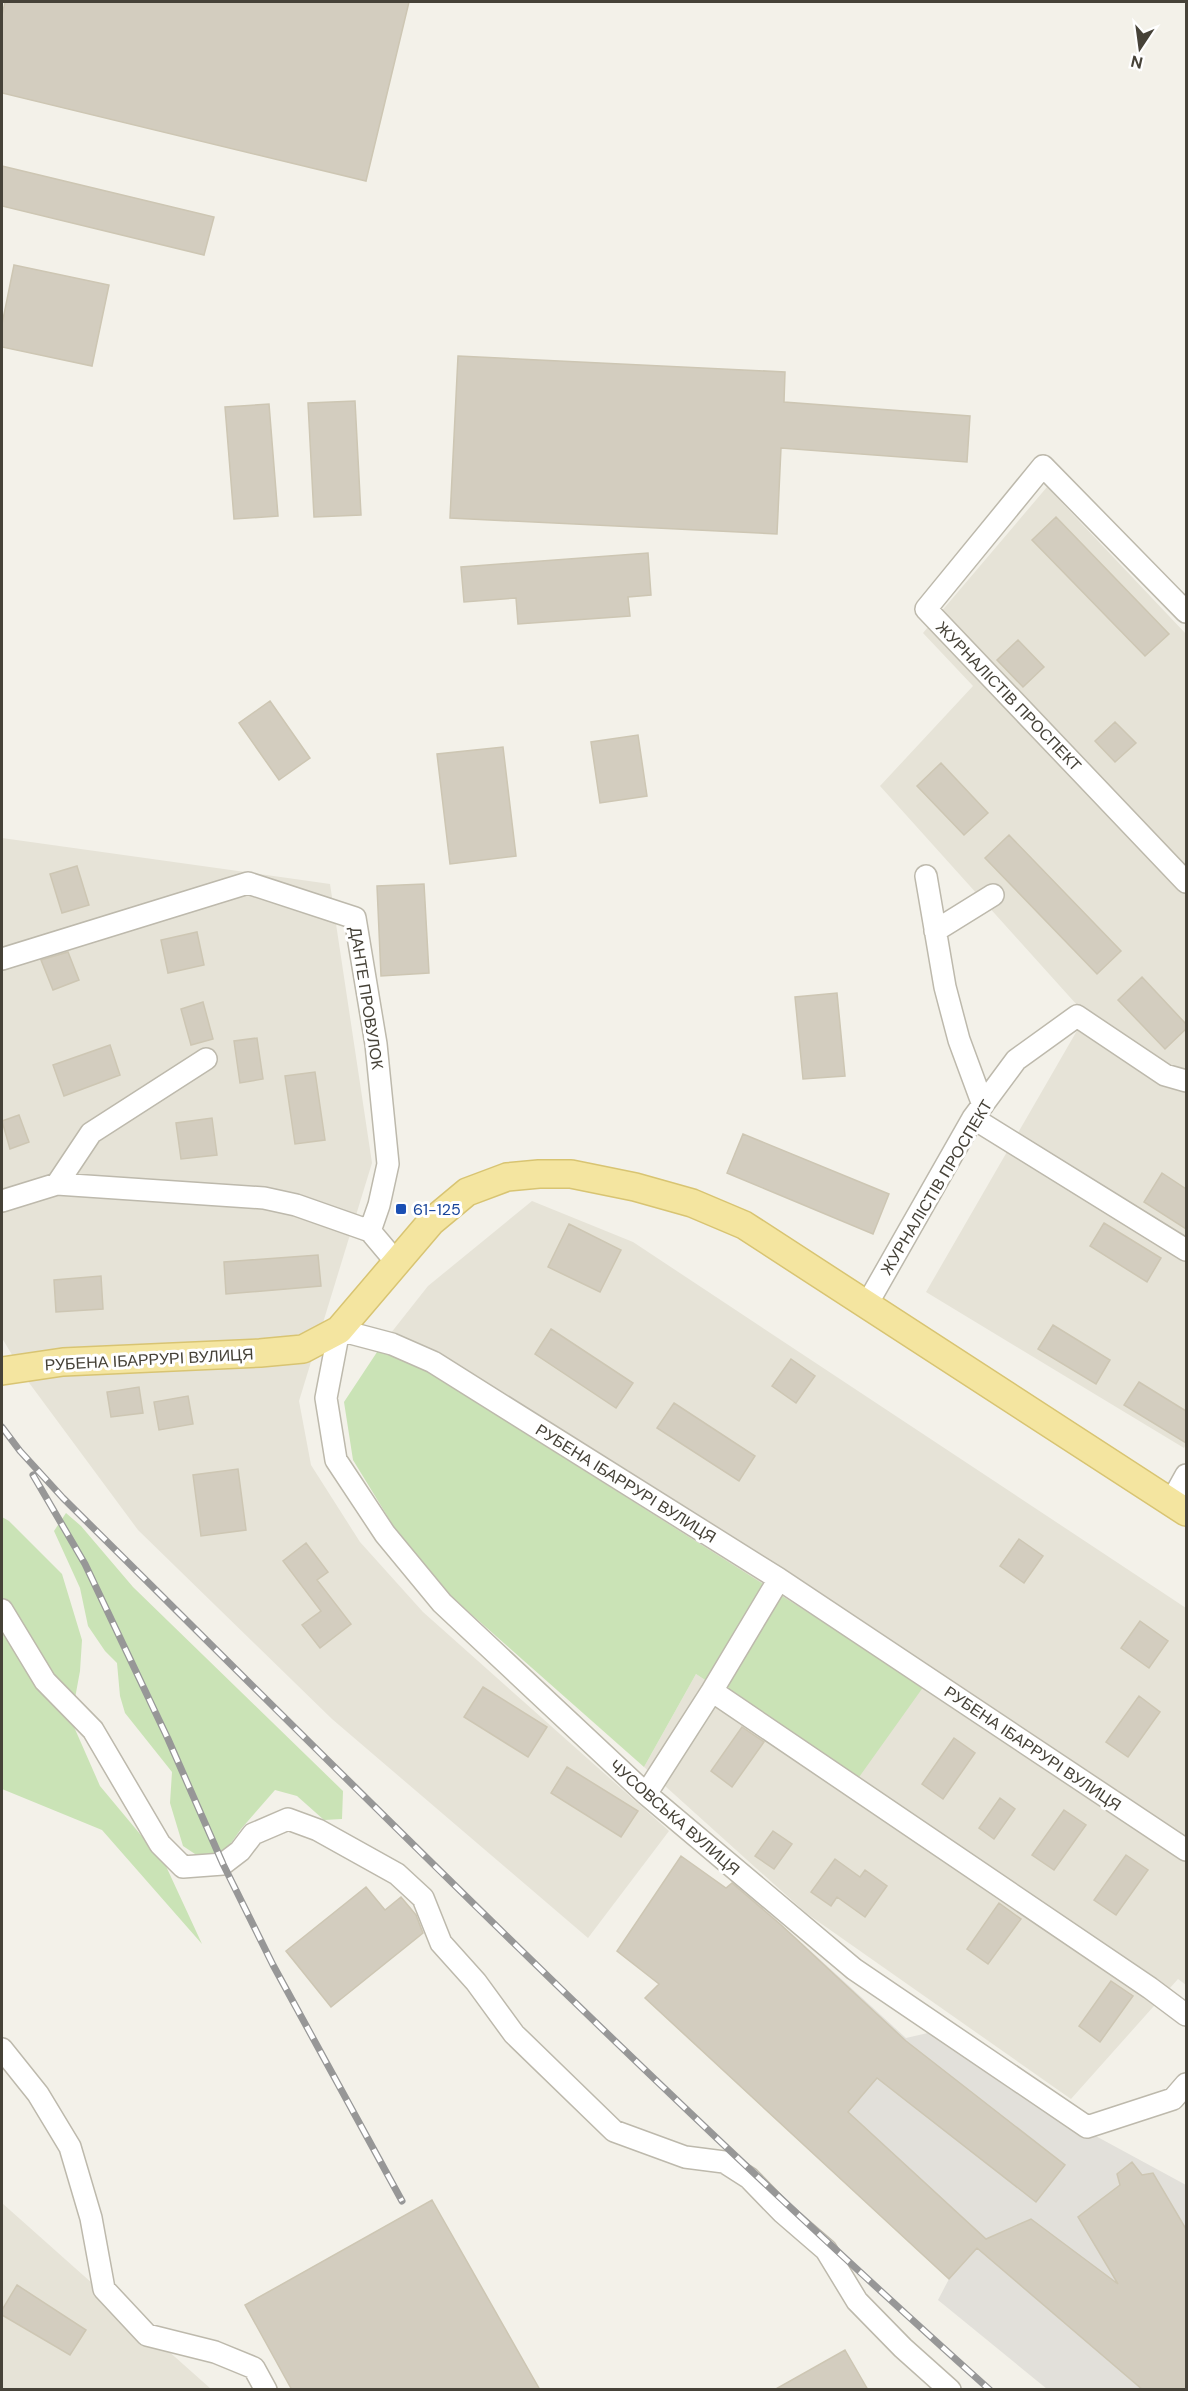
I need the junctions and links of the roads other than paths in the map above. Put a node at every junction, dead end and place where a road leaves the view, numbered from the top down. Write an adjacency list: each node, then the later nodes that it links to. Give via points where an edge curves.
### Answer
1 (1186, 612): 3 (street, ЖУРНАЛІСТІВ ПРОСПЕКТ, via 1043,466 926,609)
2 (926, 876): 5 (street)
3 (1186, 882)
4 (993, 895): 5 (street)
5 (935, 931): 9 (street, via 945,987)
6 (2, 959): 12 (street, ДАНТЕ ПРОВУЛОК, via 248,882 355,918 376,1044 388,1164)
7 (206, 1059): 10 (street, via 91,1133)
8 (1186, 1081): 9 (street, ЖУРНАЛІСТІВ ПРОСПЕКТ, via 1165,1075 1077,1016 1016,1060)
9 (978, 1111): 13 (street); 15 (street, ЖУРНАЛІСТІВ ПРОСПЕКТ)
10 (57, 1184): 11 (street); 12 (street, via 264,1198)
11 (2, 1201)
12 (370, 1231): 14 (street)
13 (1186, 1250)
14 (397, 1263): 15 (main road, via 431,1222 467,1192 507,1177 571,1174 692,1203 744,1225); 16 (main road)
15 (866, 1306): 19 (main road)
16 (339, 1330): 17 (main road, РУБЕНА ІБАРРУРІ ВУЛИЦЯ, via 303,1349); 20 (street, РУБЕНА ІБАРРУРІ ВУЛИЦЯ, via 392,1344 433,1362); 23 (street, ЧУСОВСЬКА ВУЛИЦЯ, via 326,1398 336,1460 385,1534 442,1603)
17 (4, 1367)
18 (1186, 1475): 19 (street)
19 (1179, 1507)
20 (779, 1579): 22 (street); 24 (street, РУБЕНА ІБАРРУРІ ВУЛИЦЯ)
21 (2, 1610): 29 (street, via 45,1681 93,1730 160,1844 183,1867 223,1864 253,1834 288,1819 318,1830 397,1874 423,1898 441,1943 514,2034 614,2131 685,2157 724,2162 749,2178 826,2250 857,2301)
22 (712, 1691): 23 (street); 25 (street)
23 (646, 1794): 27 (street, ЧУСОВСЬКА ВУЛИЦЯ, via 854,1969 1087,2127 1173,2098)
24 (1186, 1851)
25 (1186, 2015)
26 (2, 2049): 28 (street, via 38,2094 70,2147 91,2218 104,2289 147,2335 215,2352 254,2368)
27 (1186, 2084)
28 (266, 2390)
29 (950, 2390)

